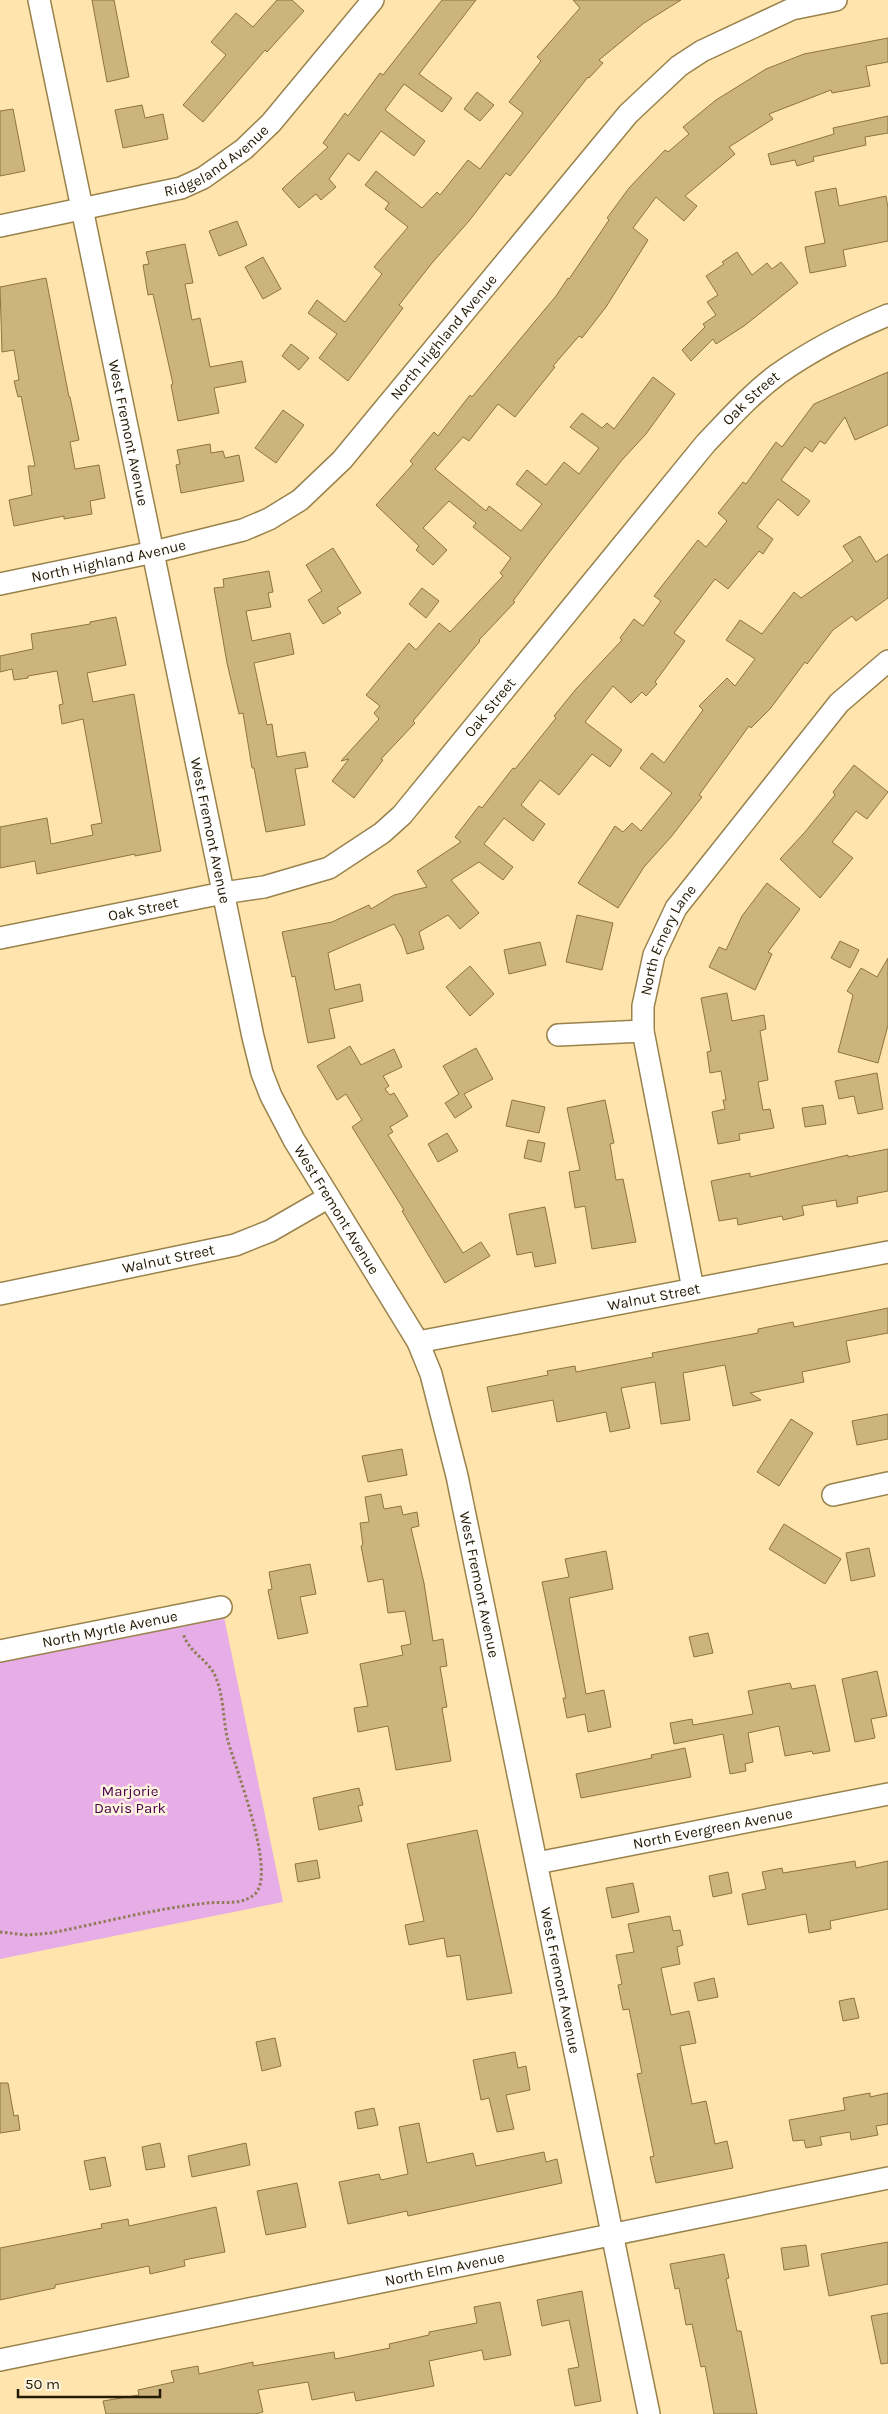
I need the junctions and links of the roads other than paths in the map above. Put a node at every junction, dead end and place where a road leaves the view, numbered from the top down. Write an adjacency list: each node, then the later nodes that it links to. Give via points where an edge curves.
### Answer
1 (39, 0): 4 (street, West Fremont Avenue)
2 (373, 0): 4 (street, Ridgeland Avenue, via 271,123 244,150 203,178 181,188)
3 (836, 0): 7 (street, North Highland Avenue, via 792,10 702,51 678,66 628,114 342,460 300,500 242,530)
4 (82, 210): 5 (street, Ridgeland Avenue); 7 (street, West Fremont Avenue)
5 (0, 226)
6 (888, 315): 10 (street, Oak Street, via 837,337 778,375 744,403 706,443 402,815 382,833 330,868 264,887)
7 (154, 552): 8 (street, North Highland Avenue); 10 (street, West Fremont Avenue)
8 (0, 584)
9 (888, 661): 12 (street, North Emery Lane, via 840,702 676,908 654,955 643,1006)
10 (223, 893): 11 (street, Oak Street); 14 (street, West Fremont Avenue, via 262,1073 294,1140)
11 (0, 938)
12 (643, 1031): 13 (street); 16 (street, North Emery Lane)
13 (558, 1035)
14 (329, 1197): 17 (street, Walnut Street, via 270,1231 235,1245); 18 (street, West Fremont Avenue)
15 (888, 1252): 16 (street, Walnut Street)
16 (693, 1289): 18 (street, Walnut Street)
17 (0, 1294)
18 (418, 1342): 24 (street, West Fremont Avenue, via 447,1430)
19 (888, 1483): 20 (street)
20 (833, 1494)
21 (221, 1607): 22 (street, North Myrtle Avenue)
22 (0, 1651)
23 (888, 1794): 24 (street, North Evergreen Avenue)
24 (537, 1863): 26 (street, West Fremont Avenue)
25 (888, 2178): 26 (street, North Elm Avenue)
26 (612, 2233): 27 (street, North Elm Avenue); 28 (street, West Fremont Avenue)
27 (0, 2360)
28 (649, 2414)

